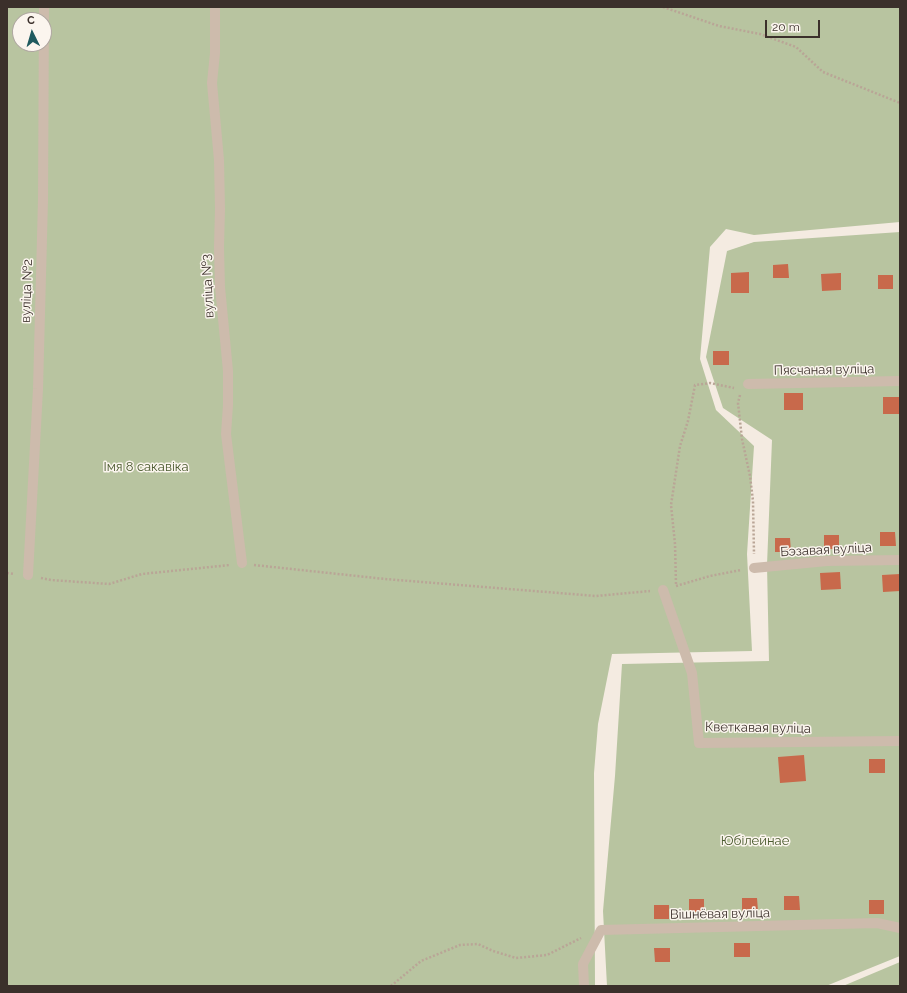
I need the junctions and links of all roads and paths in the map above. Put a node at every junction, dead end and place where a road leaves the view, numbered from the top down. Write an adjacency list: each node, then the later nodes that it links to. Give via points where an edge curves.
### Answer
1 (44, 7): 11 (street, вуліца №2, via 43,200 38,389)
2 (215, 7): 8 (street, вуліца №3, via 212,83 219,160 220,287 228,370 226,434)
3 (663, 7): 4 (path, via 719,26 760,34 796,47 824,72)
4 (900, 103)
5 (900, 381): 6 (street, Пясчаная вуліца)
6 (745, 386): 9 (path, via 738,403 753,501); 12 (path, via 710,383 695,385 680,446 671,505)
7 (900, 560): 9 (street, Бэзавая вуліца, via 827,561)
8 (242, 563): 11 (path, via 142,574 109,584 51,580); 13 (path, via 385,579 596,596)
9 (754, 568): 12 (path, via 710,576)
10 (7, 573): 11 (path)
11 (28, 575)
12 (676, 586): 13 (path)
13 (663, 590): 14 (street, Кветкавая вуліца, via 692,673 700,743)
14 (900, 741)
15 (900, 928): 16 (street, Вішнёвая вуліца, via 877,923)
16 (601, 930): 17 (path, via 572,941 547,955 516,958 478,944 460,945 421,961); 18 (street, via 583,964)
17 (390, 986)
18 (584, 986)

